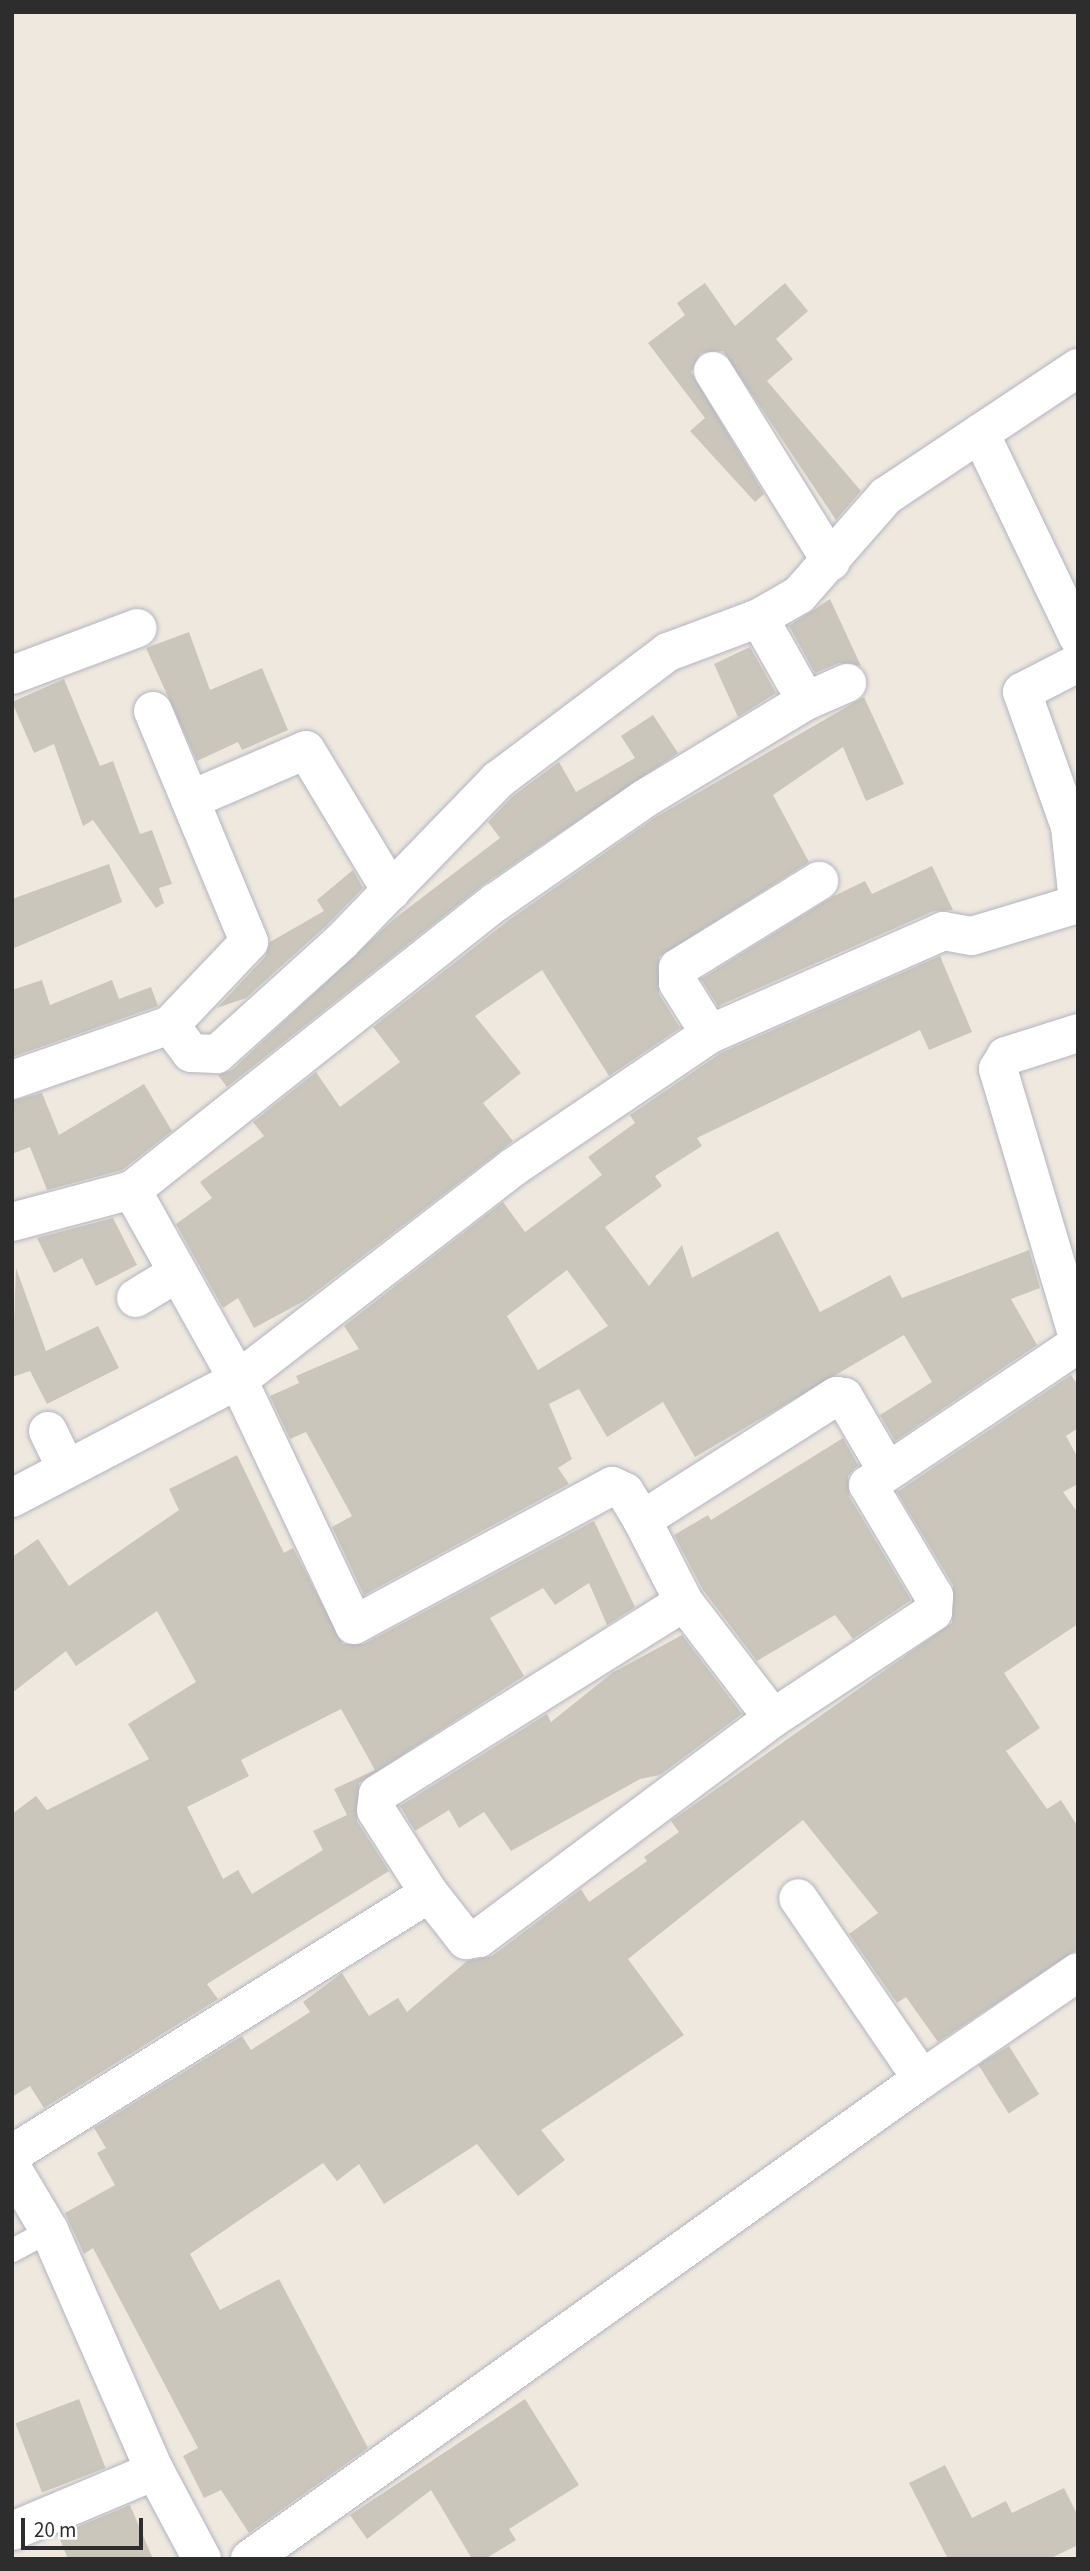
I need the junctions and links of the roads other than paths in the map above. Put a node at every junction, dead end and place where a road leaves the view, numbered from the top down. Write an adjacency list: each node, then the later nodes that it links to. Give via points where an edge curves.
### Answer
1 (1078, 368): 3 (street)
2 (713, 371): 4 (street)
3 (981, 433): 4 (street, via 886,496); 7 (street)
4 (831, 561): 5 (street, via 799,595)
5 (759, 618): 11 (street); 15 (street, via 668,652 498,780)
6 (138, 628): 9 (street)
7 (1078, 637)
8 (1078, 663): 16 (street, via 1022,692 1070,827)
9 (12, 676)
10 (847, 683): 11 (street)
11 (806, 701): 21 (street, via 644,799 496,902)
12 (153, 711): 13 (street)
13 (190, 800): 15 (street, via 306,750); 17 (street, via 249,942)
14 (819, 881): 19 (street, via 678,968 678,983)
15 (391, 891): 17 (street, via 217,1054 191,1053)
16 (1078, 903): 19 (street, via 972,936 943,930)
17 (170, 1025): 20 (street)
18 (1078, 1032): 25 (street, via 1006,1056 998,1069)
19 (710, 1034): 27 (street, via 512,1168)
20 (12, 1080)
21 (132, 1190): 22 (street); 23 (street)
22 (12, 1222)
23 (177, 1273): 24 (street); 27 (street)
24 (136, 1298)
25 (1078, 1337)
26 (1078, 1344): 30 (street)
27 (238, 1380): 29 (street); 32 (street, via 354,1625 612,1486 625,1492)
28 (48, 1430): 29 (street)
29 (65, 1466): 31 (street)
30 (886, 1469): 32 (street, via 844,1397 837,1396); 34 (street, via 868,1490 934,1596 933,1612)
31 (12, 1498)
32 (642, 1520): 33 (street)
33 (684, 1602): 34 (street); 35 (street, via 378,1794 376,1810)
34 (773, 1718): 35 (street, via 479,1938 466,1940)
35 (429, 1893): 39 (street)
36 (798, 1898): 38 (street)
37 (1078, 1972): 38 (street)
38 (922, 2079): 46 (street)
39 (12, 2154)
40 (12, 2168): 41 (street)
41 (49, 2230): 42 (lane); 43 (street)
42 (12, 2250)
43 (155, 2471): 44 (street); 45 (street)
44 (12, 2531)
45 (202, 2559)
46 (250, 2559)

